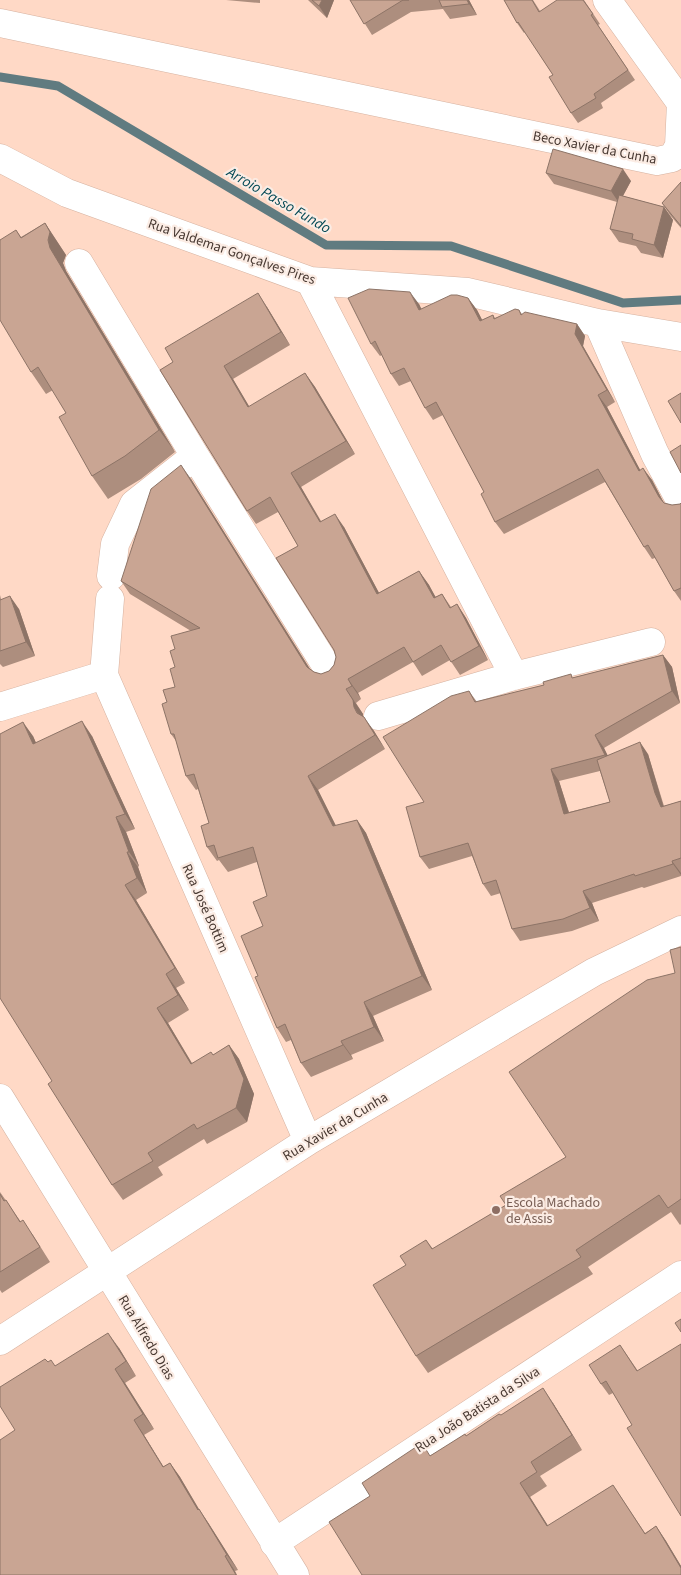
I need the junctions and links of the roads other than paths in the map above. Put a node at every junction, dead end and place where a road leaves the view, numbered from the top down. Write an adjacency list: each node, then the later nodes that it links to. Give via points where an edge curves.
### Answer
1 (608, 0): 2 (street, Beco Xavier da Cunha, via 681,103 679,146 672,158 657,161)
2 (0, 23)
3 (0, 158): 5 (street, Rua Valdemar Gonçalves Pires, via 68,193)
4 (79, 263): 8 (street)
5 (310, 281): 6 (street, Rua Valdemar Gonçalves Pires, via 468,292); 13 (street)
6 (598, 323): 7 (street, Rua Valdemar Gonçalves Pires); 9 (street, via 655,454)
7 (681, 337)
8 (195, 456): 11 (street); 12 (street, via 134,504 115,544)
9 (681, 502)
10 (650, 642): 13 (street)
11 (330, 672)
12 (104, 676): 14 (street); 18 (street, Rua José Bottim)
13 (514, 676): 15 (street)
14 (0, 707)
15 (378, 716)
16 (681, 930): 18 (street, Rua Xavier da Cunha, via 594,972)
17 (0, 1098): 19 (street, Rua Alfredo Dias)
18 (308, 1141): 19 (street, Rua Xavier da Cunha)
19 (107, 1270): 21 (street, Rua Xavier da Cunha); 22 (street, Rua Alfredo Dias)
20 (681, 1275): 22 (street, Rua João Batista da Silva)
21 (0, 1341)
22 (274, 1543): 23 (street, Rua Alfredo Dias)
23 (295, 1575)

